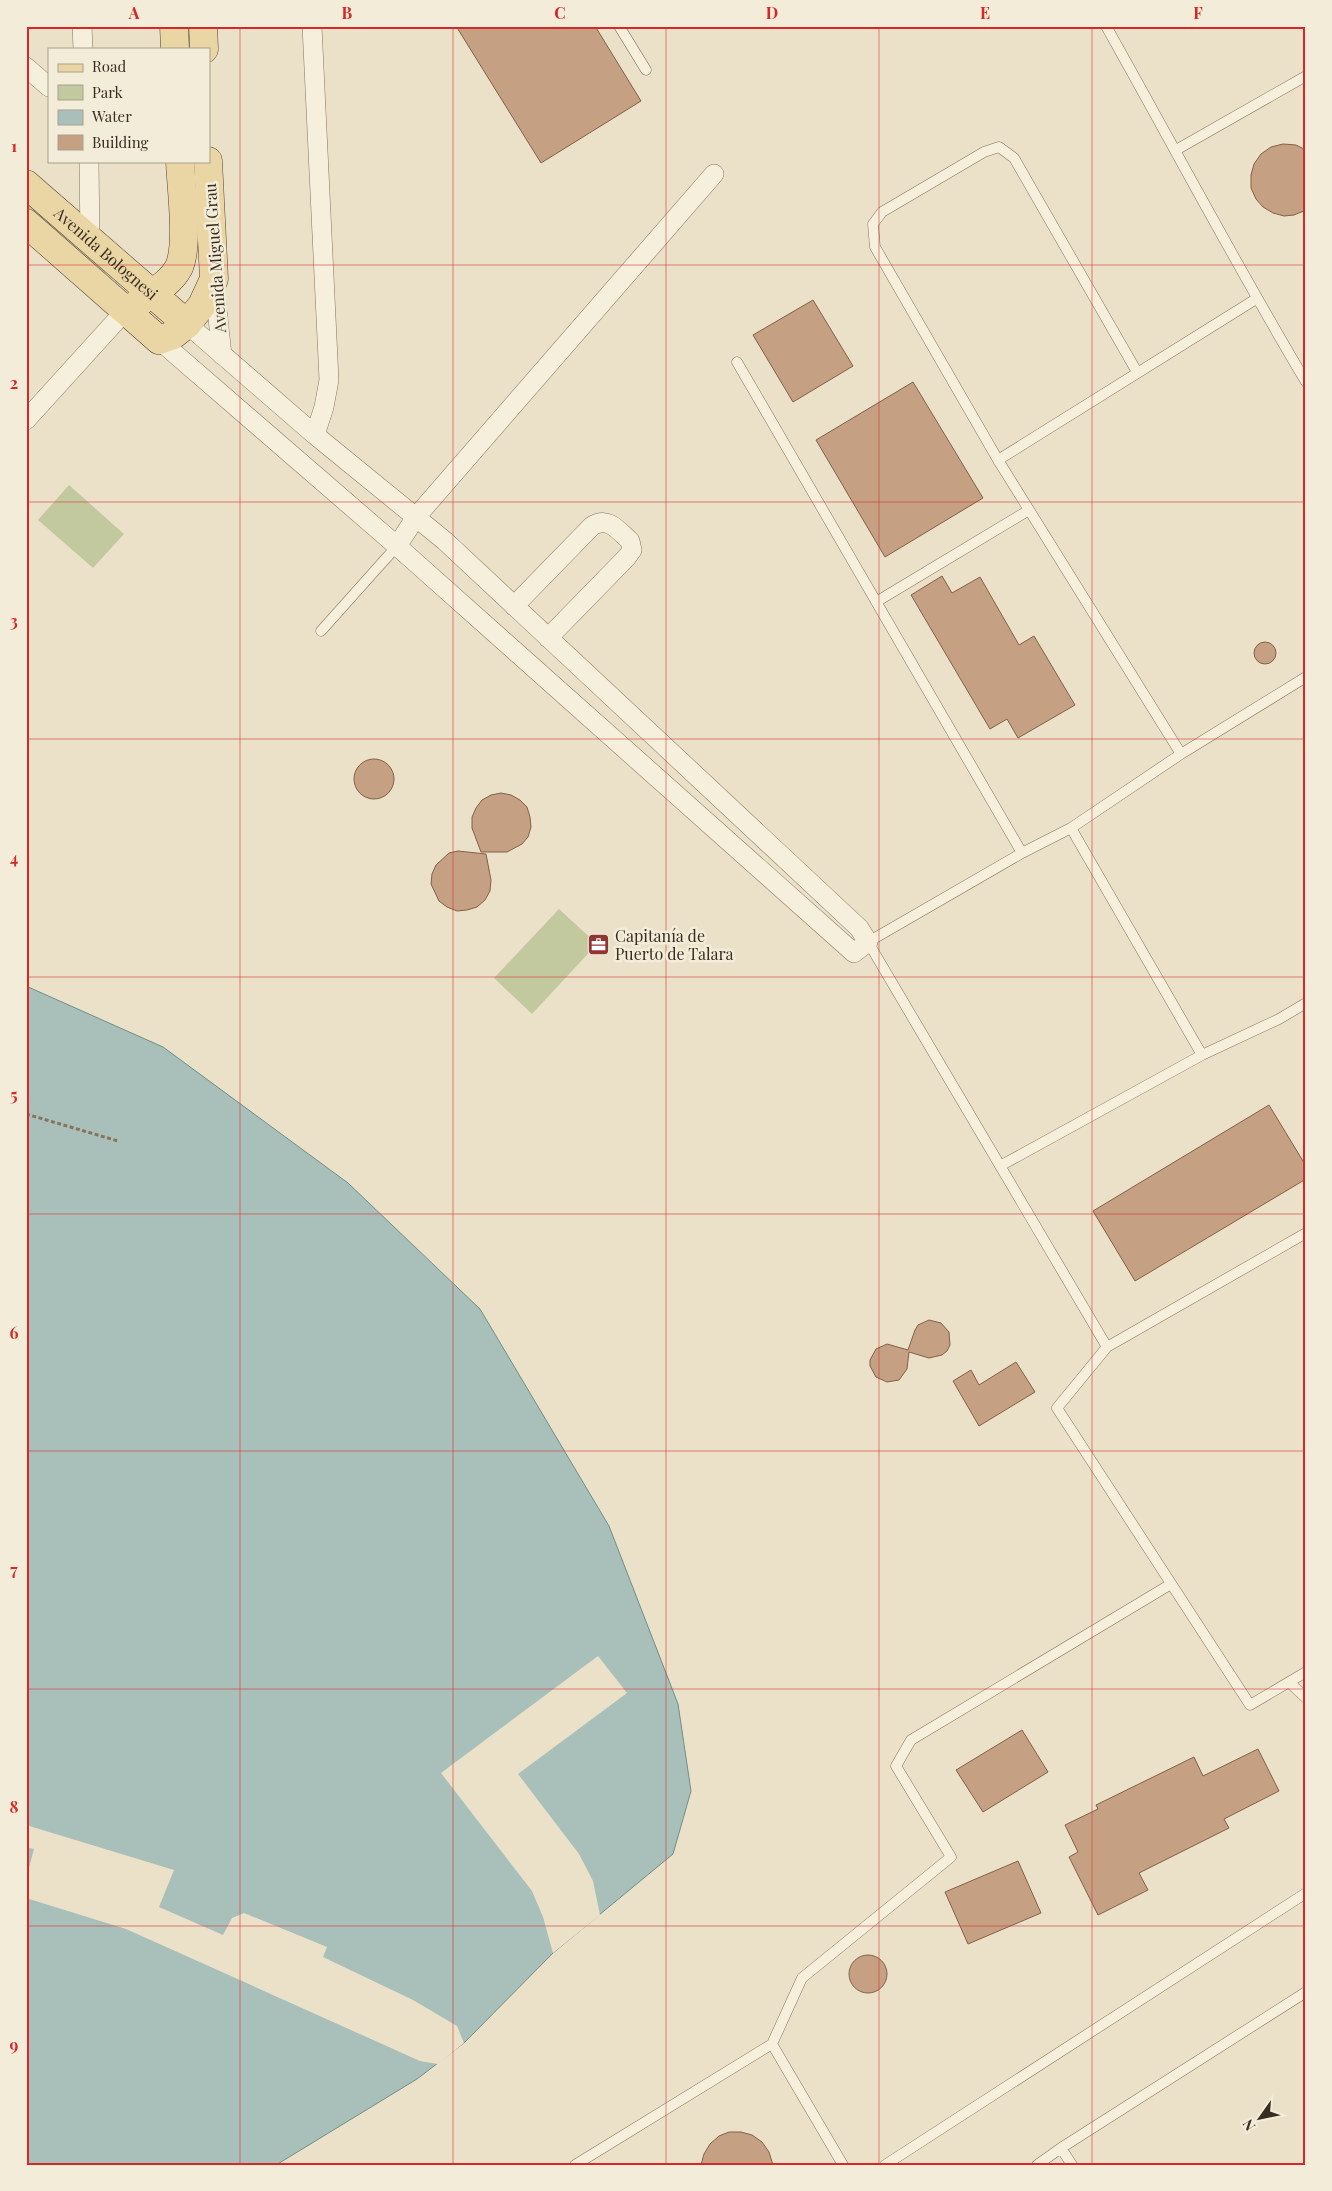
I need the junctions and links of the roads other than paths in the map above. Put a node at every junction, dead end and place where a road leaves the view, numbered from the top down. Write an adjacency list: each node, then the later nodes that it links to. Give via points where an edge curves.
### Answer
1 (82, 26): 7 (street)
2 (174, 26): 8 (main road)
3 (203, 26): 9 (main road)
4 (312, 26): 33 (street, via 329,380)
5 (619, 26): 11 (lane)
6 (1106, 26): 14 (lane)
7 (84, 48)
8 (175, 48)
9 (204, 48)
10 (26, 67): 13 (street)
11 (646, 70)
12 (1306, 76): 14 (lane)
13 (48, 86)
14 (1176, 150): 24 (lane)
15 (89, 162): 21 (street)
16 (180, 162): 23 (main road, Avenida Miguel Grau, via 183,252 168,281)
17 (208, 162): 22 (main road, Avenida Miguel Grau)
18 (714, 174): 36 (street)
19 (26, 184): 21 (main road, Avenida Bolognesi)
20 (26, 223): 25 (main road, Avenida Bolognesi)
21 (90, 241): 23 (main road, Avenida Bolognesi)
22 (214, 279): 26 (main road, via 202,305); 28 (street, Avenida Miguel Grau)
23 (152, 293): 25 (main road, Avenida Miguel Grau); 26 (main road, Avenida Bolognesi)
24 (1256, 299): 30 (lane); 31 (lane)
25 (125, 311): 27 (main road, Avenida Bolognesi); 32 (street)
26 (187, 324): 27 (main road, via 173,335); 28 (street)
27 (159, 340): 37 (street)
28 (222, 355): 33 (street)
29 (737, 362): 38 (lane)
30 (1137, 372): 34 (lane); 34 (lane, via 1014,158 999,146 882,212 873,224 875,247)
31 (1306, 382)
32 (26, 420)
33 (315, 435): 36 (street)
34 (998, 460): 35 (lane)
35 (1029, 510): 38 (lane); 43 (lane)
36 (416, 517): 37 (street); 39 (street)
37 (397, 546): 40 (lane); 46 (street)
38 (876, 602): 45 (lane)
39 (514, 606): 41 (street); 41 (street, via 599,522 607,522 630,541 632,550 627,557)
40 (320, 631)
41 (548, 638): 46 (street, via 859,928)
42 (1306, 677): 43 (lane)
43 (1181, 754): 44 (lane)
44 (1071, 828): 45 (lane); 48 (lane)
45 (1022, 853): 46 (lane)
46 (861, 947): 49 (lane)
47 (1306, 1003): 48 (lane)
48 (1202, 1055): 49 (lane)
49 (1000, 1166): 51 (lane)
50 (1306, 1233): 51 (lane)
51 (1107, 1347): 52 (lane, via 1057,1408)
52 (1171, 1584): 54 (lane, via 1250,1705); 58 (lane, via 911,1740 896,1766 950,1857 802,1978)
53 (1306, 1672): 54 (lane)
54 (1289, 1682): 55 (lane)
55 (1306, 1698)
56 (1306, 1892): 62 (lane)
57 (1306, 1992): 59 (lane)
58 (772, 2044): 60 (lane); 61 (lane)
59 (1061, 2148): 63 (lane); 64 (lane)
60 (576, 2165)
61 (843, 2165)
62 (885, 2165)
63 (1037, 2165)
64 (1072, 2165)

